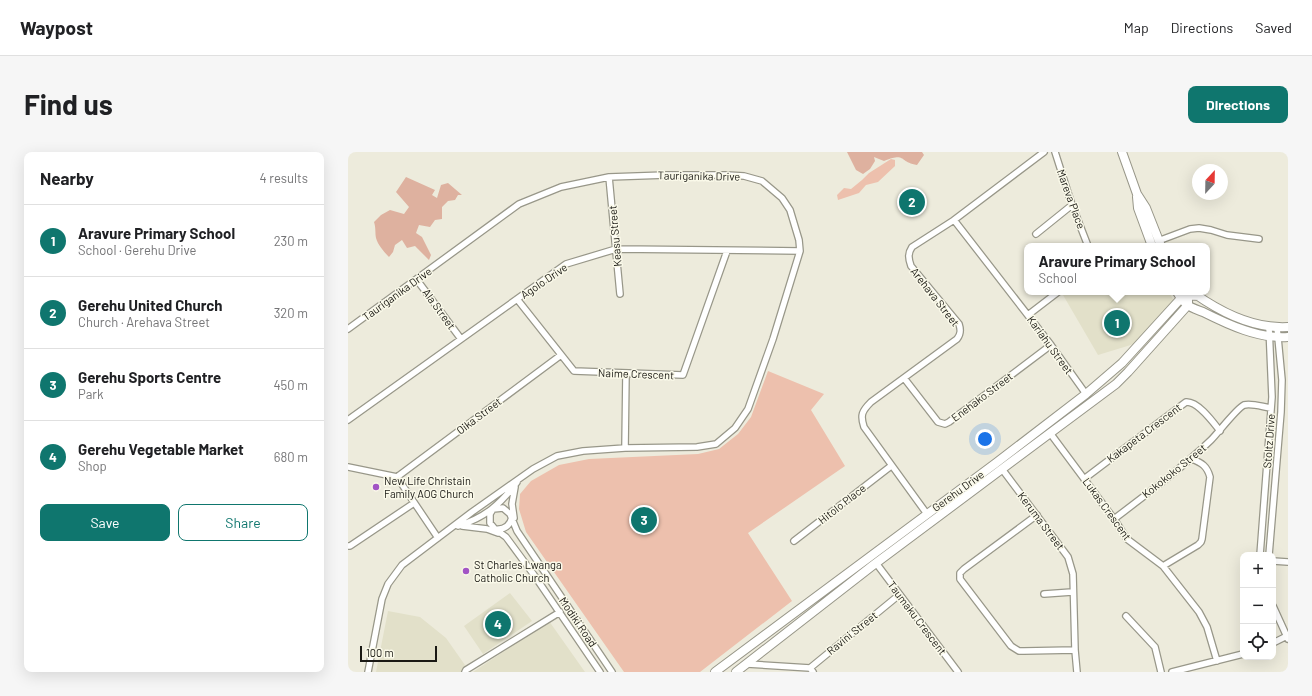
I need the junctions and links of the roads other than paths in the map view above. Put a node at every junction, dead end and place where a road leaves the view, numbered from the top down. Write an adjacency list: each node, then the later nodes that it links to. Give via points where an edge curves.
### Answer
1 (1044, 152): 6 (street, Arehava Street)
2 (1054, 152): 5 (street, Mareva Place)
3 (1122, 152): 10 (street, via 1137,194 1138,208)
4 (609, 177): 12 (street, Keasu Street); 14 (street, Tauriganika Drive, via 727,175 744,176 762,182 782,198 790,210); 15 (street, Tauriganika Drive, via 561,188 519,204)
5 (1072, 205): 7 (street); 9 (street, Mareva Place)
6 (954, 220): 23 (street, Kariahu Street); 35 (street, Arehava Street, via 912,247 908,256 911,266 959,324 961,332 958,339)
7 (1036, 234)
8 (1259, 239): 11 (street, via 1199,228 1190,229)
9 (1087, 243)
10 (1156, 243)
11 (1159, 243)
12 (616, 250): 13 (street, Agolo Drive); 16 (street, Keasu Street); 21 (street, Agolo Drive, via 566,264)
13 (727, 251): 14 (street, Agolo Drive); 34 (street, Naime Crescent, via 683,376)
14 (800, 252): 42 (street, Tauriganika Drive, via 748,409 735,428 716,444 697,447)
15 (417, 280): 27 (street, Tauriganika Drive); 31 (street, Ala Street)
16 (620, 294)
17 (1054, 295): 23 (street)
18 (1186, 295): 37 (street, Gerehu Drive, via 1122,363)
19 (1187, 295): 22 (street)
20 (1189, 295): 24 (street, via 1232,316)
21 (516, 299): 31 (street, Agolo Drive); 33 (street, Naime Crescent)
22 (1188, 305): 28 (street, via 1229,324); 41 (street, Gerehu Drive, via 1120,380)
23 (1028, 315): 32 (street, Kariahu Street)
24 (1269, 327): 25 (street); 28 (street, Stoltz Drive)
25 (1278, 327): 26 (street); 30 (street, Stoltz Drive)
26 (1288, 327)
27 (348, 329)
28 (1268, 336): 30 (street); 38 (street, Stoltz Drive)
29 (1288, 336): 30 (street)
30 (1279, 337): 36 (street, Stoltz Drive)
31 (460, 339): 39 (street, Agolo Drive)
32 (1051, 345): 35 (street, Enehako Street, via 945,424 938,422); 37 (street, Kariahu Street)
33 (561, 355): 34 (street, Naime Crescent, via 574,371); 47 (street, Oika Street)
34 (626, 373): 42 (street)
35 (904, 378): 44 (street, Arehava Street, via 871,402 862,413 864,427)
36 (1285, 380): 64 (street, Stoltz Drive)
37 (1086, 394): 52 (street, Gerehu Drive)
38 (1271, 408): 40 (street, Kokokoko Street, via 1245,405); 63 (street, Stoltz Drive)
39 (348, 420)
40 (1220, 431): 43 (street, Kokokoko Street); 49 (street, Kakapeta Crescent, via 1195,404 1186,402)
41 (1050, 433): 46 (street, Gerehu Drive); 49 (street, Lukas Crescent)
42 (625, 448): 48 (street, Tauriganika Drive, via 557,456)
43 (1192, 459): 55 (street, Kokokoko Street); 68 (street, via 1203,464 1210,477 1202,538 1198,545)
44 (891, 466): 52 (street, Arehava Street); 61 (street, Hitolo Place)
45 (348, 467): 47 (street)
46 (1002, 469): 53 (street, Keruma Street); 67 (street, Gerehu Drive)
47 (397, 477): 50 (street)
48 (520, 478): 51 (street, Tauriganika Drive, via 508,495); 56 (street, via 514,488); 57 (street, Tauriganika Drive)
49 (1084, 479): 55 (street, Lukas Crescent)
50 (414, 503): 60 (street); 62 (street)
51 (493, 509): 54 (street, via 503,508); 57 (street, Tauriganika Drive, via 474,521); 58 (street, via 490,523)
52 (926, 514): 86 (street, Gerehu Drive)
53 (1037, 515): 69 (street, Keruma Street, via 1068,557 1072,574); 77 (street, via 964,568 960,578 1015,649 1024,652)
54 (512, 517): 56 (street, Modiki Road); 58 (street, via 506,527)
55 (1114, 519): 68 (street, Lukas Crescent, via 1127,539)
56 (514, 523): 85 (street, Modiki Road)
57 (454, 527): 59 (street, via 487,529); 60 (street, Tauriganika Drive)
58 (496, 529): 59 (street, Modiki Road)
59 (506, 537): 72 (street, Modiki Road)
60 (438, 538): 82 (street, Tauriganika Drive, via 402,565 388,584 382,599)
61 (794, 541)
62 (348, 546)
63 (1260, 552)
64 (1269, 552)
65 (1276, 561): 66 (street)
66 (1288, 562)
67 (876, 563): 71 (street, Taumaku Crescent); 80 (street, Gerehu Drive)
68 (1163, 566): 79 (street, Lukas Crescent, via 1199,612 1207,627)
69 (1072, 592): 70 (street); 77 (street, Keruma Street)
70 (1044, 594)
71 (899, 595): 81 (street, Ravini Street); 88 (street, Taumaku Crescent)
72 (560, 612): 83 (street); 84 (street, Modiki Road)
73 (1276, 612): 75 (street)
74 (1126, 616): 90 (street, via 1155,647)
75 (1288, 638): 76 (street)
76 (1276, 642)
77 (1075, 650): 89 (street, Keruma Street)
78 (1240, 655): 79 (street)
79 (1217, 661): 91 (street)
80 (747, 664): 81 (street); 87 (street, Gerehu Drive)
81 (811, 670)
82 (368, 672)
83 (465, 672)
84 (600, 672)
85 (612, 672)
86 (715, 672)
87 (736, 672)
88 (958, 672)
89 (1077, 672)
90 (1161, 672)
91 (1172, 672)

